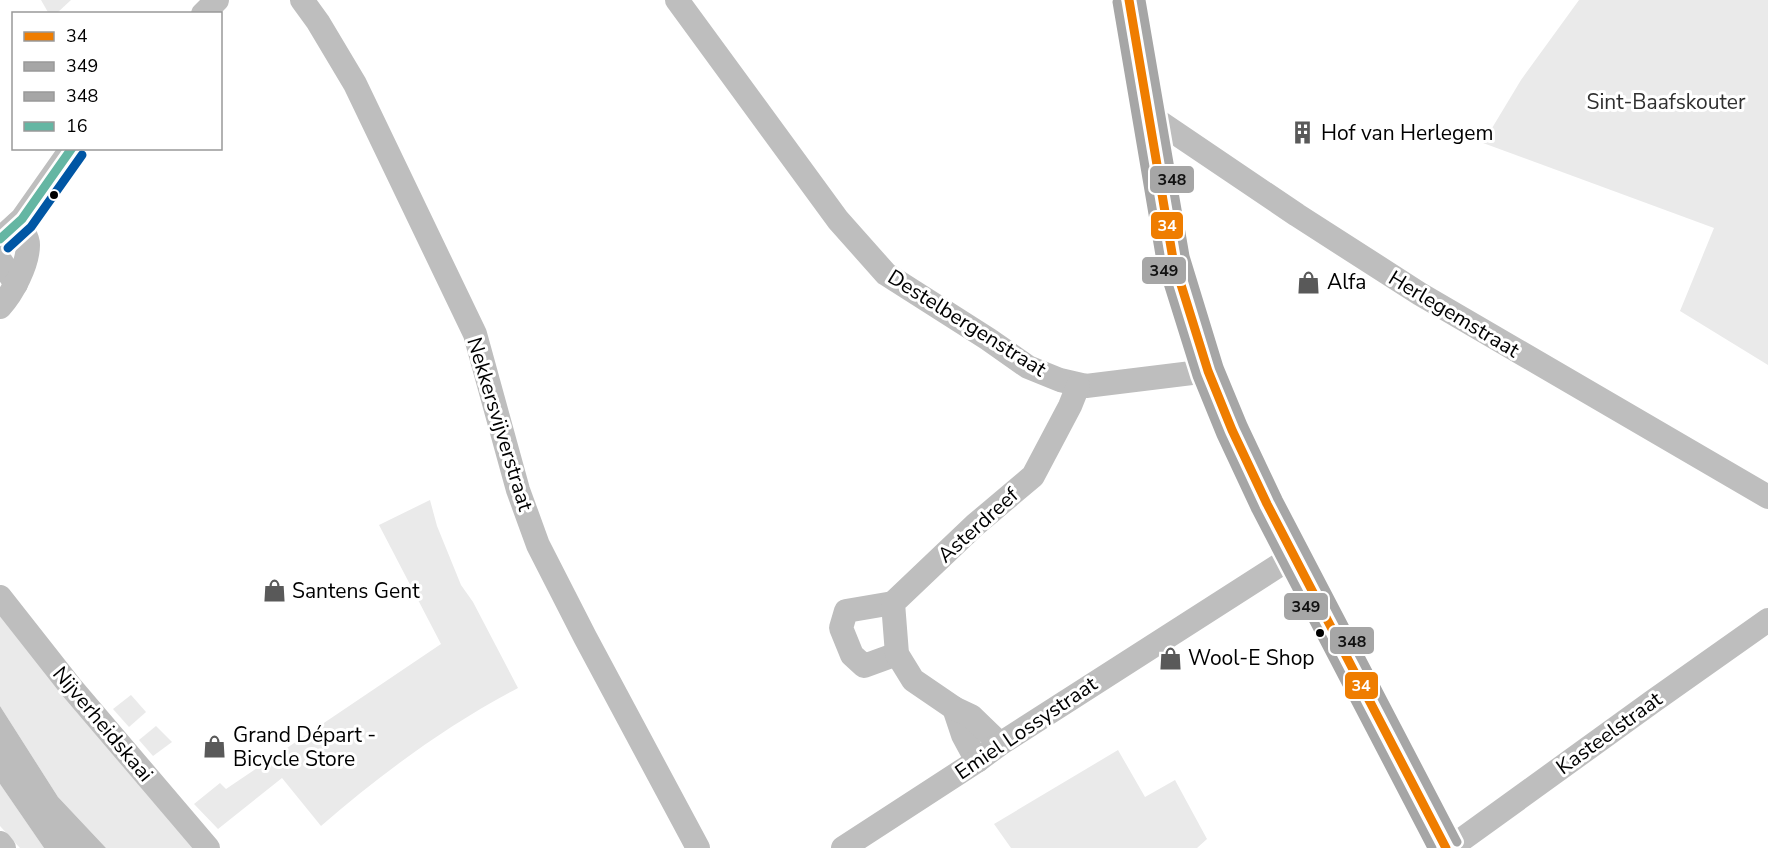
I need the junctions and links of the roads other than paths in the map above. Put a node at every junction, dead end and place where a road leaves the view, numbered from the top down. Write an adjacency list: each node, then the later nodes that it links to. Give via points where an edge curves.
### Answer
1 (217, 0): 5 (street)
2 (302, 0): 26 (street, Nekkersvijverstraat, via 355,84 475,334 518,490 538,544)
3 (677, 0): 13 (street, Destelbergenstraat, via 838,220 886,274 1028,367)
4 (1129, 0): 6 (main road)
5 (205, 12)
6 (1149, 115): 12 (main road, via 1173,259); 14 (street, Herlegemstraat, via 1420,294)
7 (70, 150): 8 (street)
8 (9, 231): 10 (street, via 24,233 28,244)
9 (0, 260): 10 (street)
10 (16, 284): 11 (street)
11 (0, 307)
12 (1208, 371): 13 (street, Destelbergenstraat); 15 (main road, via 1232,430)
13 (1069, 383): 17 (street, Asterdreef, via 1056,397 1052,438 1033,476)
14 (1768, 497)
15 (1295, 555): 21 (street, Emiel Lossystraat); 28 (main road)
16 (0, 597): 25 (street, Nijverheidskaai)
17 (893, 603): 19 (street); 19 (street, via 846,612 841,628 852,655 864,666)
18 (1768, 620): 28 (street, Kasteelstraat)
19 (897, 654): 20 (street, via 913,680)
20 (954, 708): 21 (street, via 971,716); 22 (street)
21 (1000, 744): 22 (street, Emiel Lossystraat)
22 (977, 761): 27 (street, Emiel Lossystraat)
23 (0, 843): 24 (street)
24 (4, 848)
25 (208, 848)
26 (698, 848)
27 (843, 848)
28 (1448, 848)

